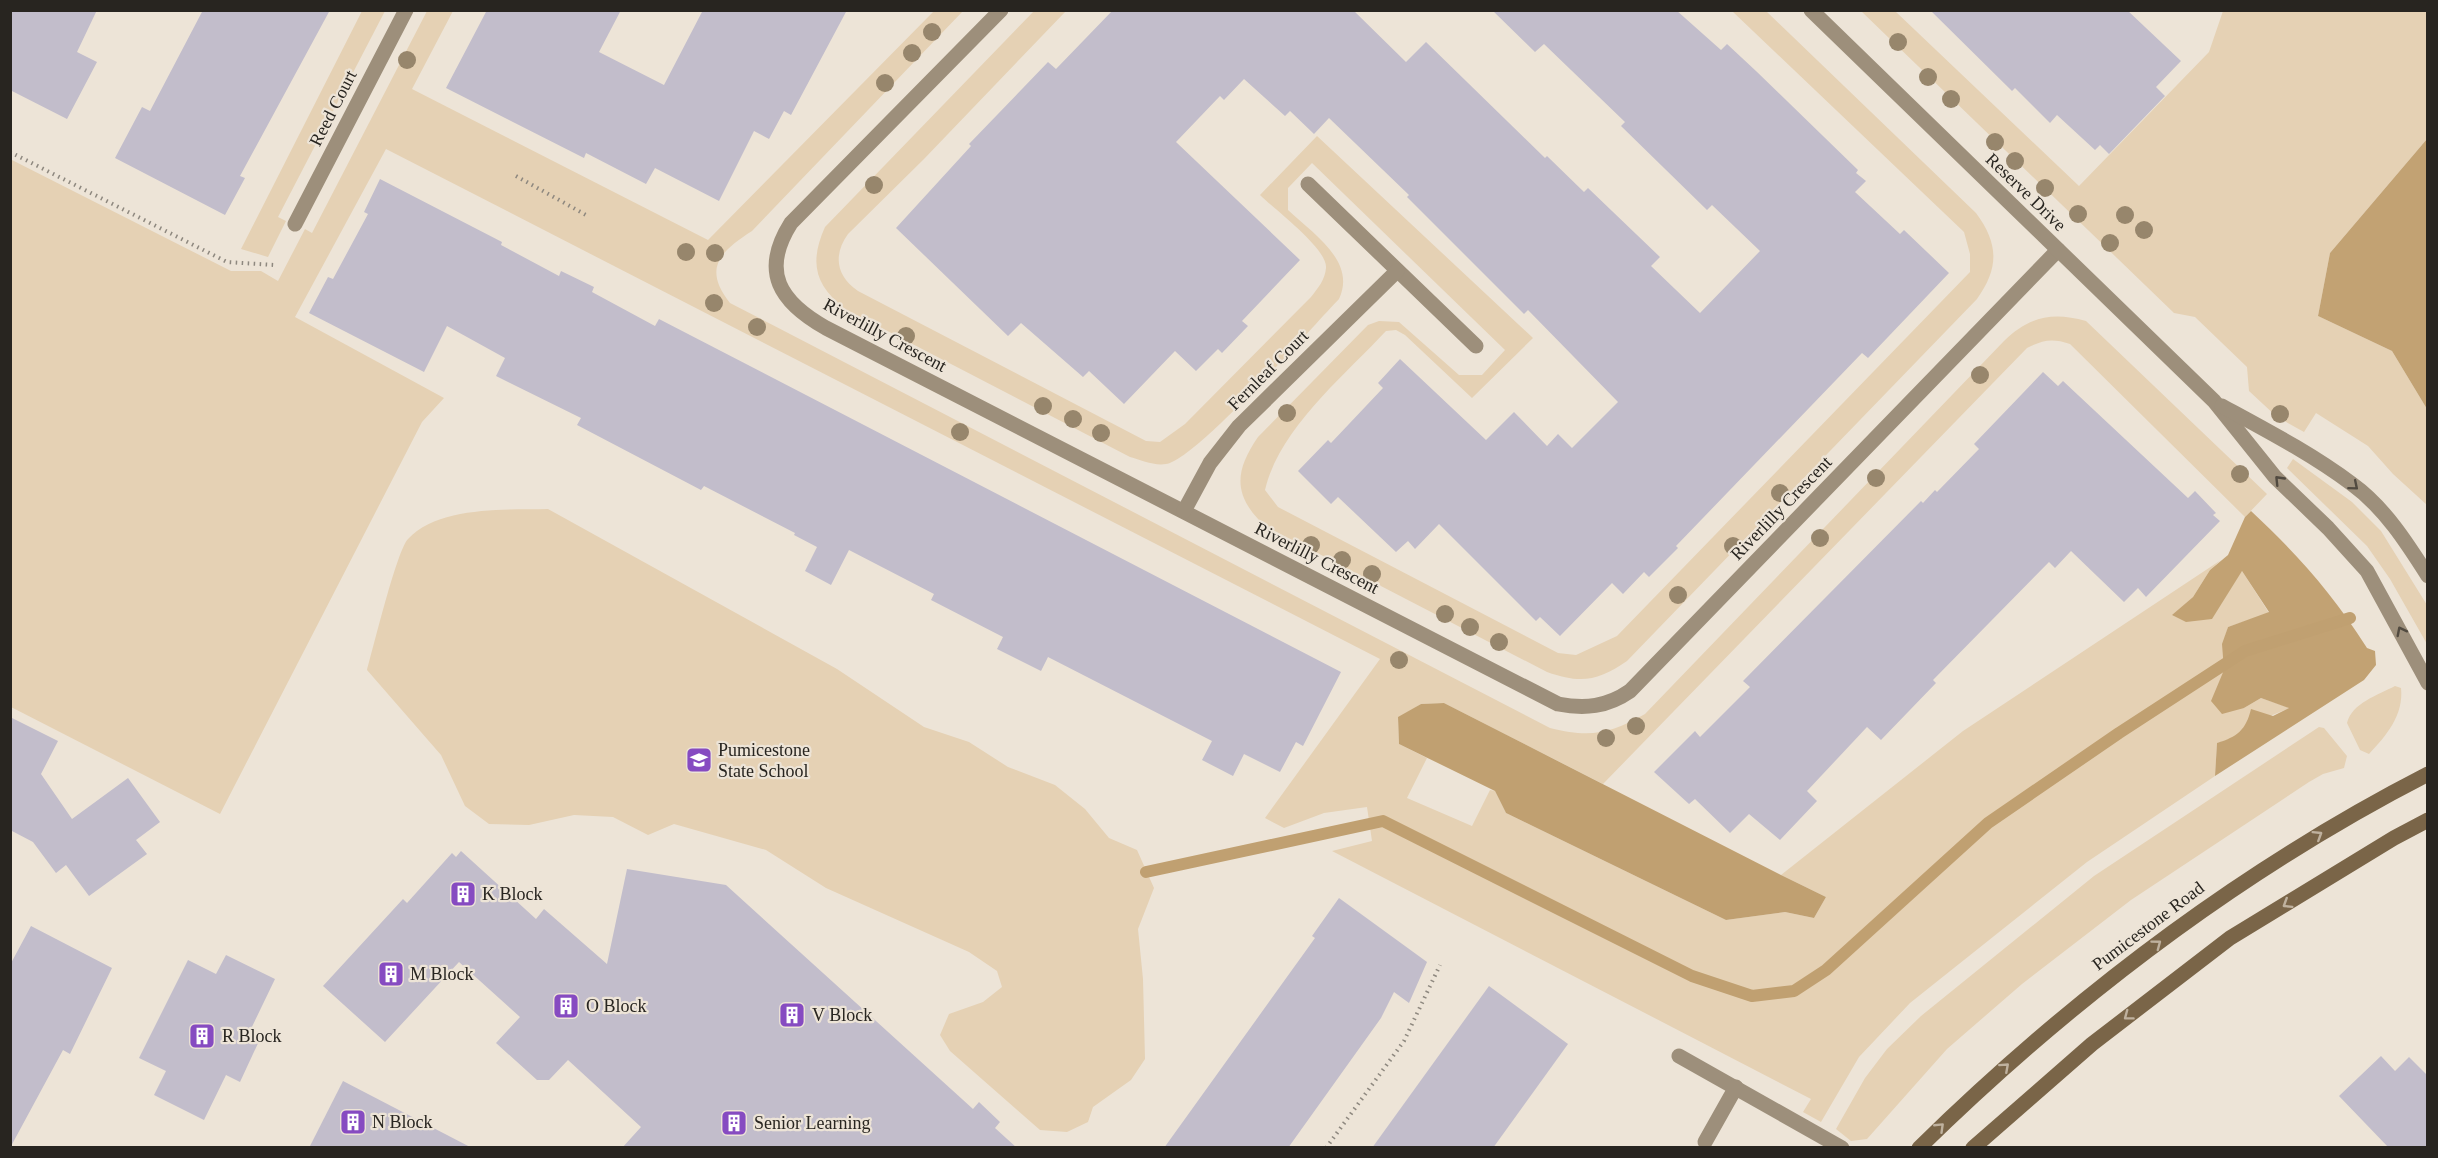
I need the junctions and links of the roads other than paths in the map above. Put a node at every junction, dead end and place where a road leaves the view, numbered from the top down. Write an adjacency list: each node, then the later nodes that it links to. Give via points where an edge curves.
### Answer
1 (406, 10): 5 (street, Reed Court)
2 (1001, 10): 10 (street, Riverlilly Crescent, via 791,223 780,241 778,285 792,306 826,328)
3 (1811, 10): 6 (street, Reserve Drive)
4 (1308, 184): 7 (street)
5 (295, 224)
6 (2058, 250): 9 (street, Reserve Drive); 10 (street, Riverlilly Crescent, via 1630,692 1615,702 1576,708 1558,704)
7 (1397, 271): 8 (street); 10 (street, Fernleaf Court, via 1239,426 1210,463)
8 (1476, 346)
9 (2214, 401): 11 (street, Reserve Drive, one-way to 11, via 2354,485 2392,523); 12 (street, Reserve Drive, one-way to 9, via 2367,571 2275,477)
10 (1184, 511)
11 (2427, 576)
12 (2427, 683)
13 (2427, 774): 19 (main road, Pumicestone Road, one-way to 13, via 2073,1006 2220,897 2342,821)
14 (2427, 820): 20 (main road, one-way to 20, via 2230,939 2092,1044)
15 (1679, 1056): 16 (street)
16 (1736, 1087): 17 (street); 18 (street)
17 (1705, 1142)
18 (1842, 1148)
19 (1919, 1148)
20 (1973, 1148)

